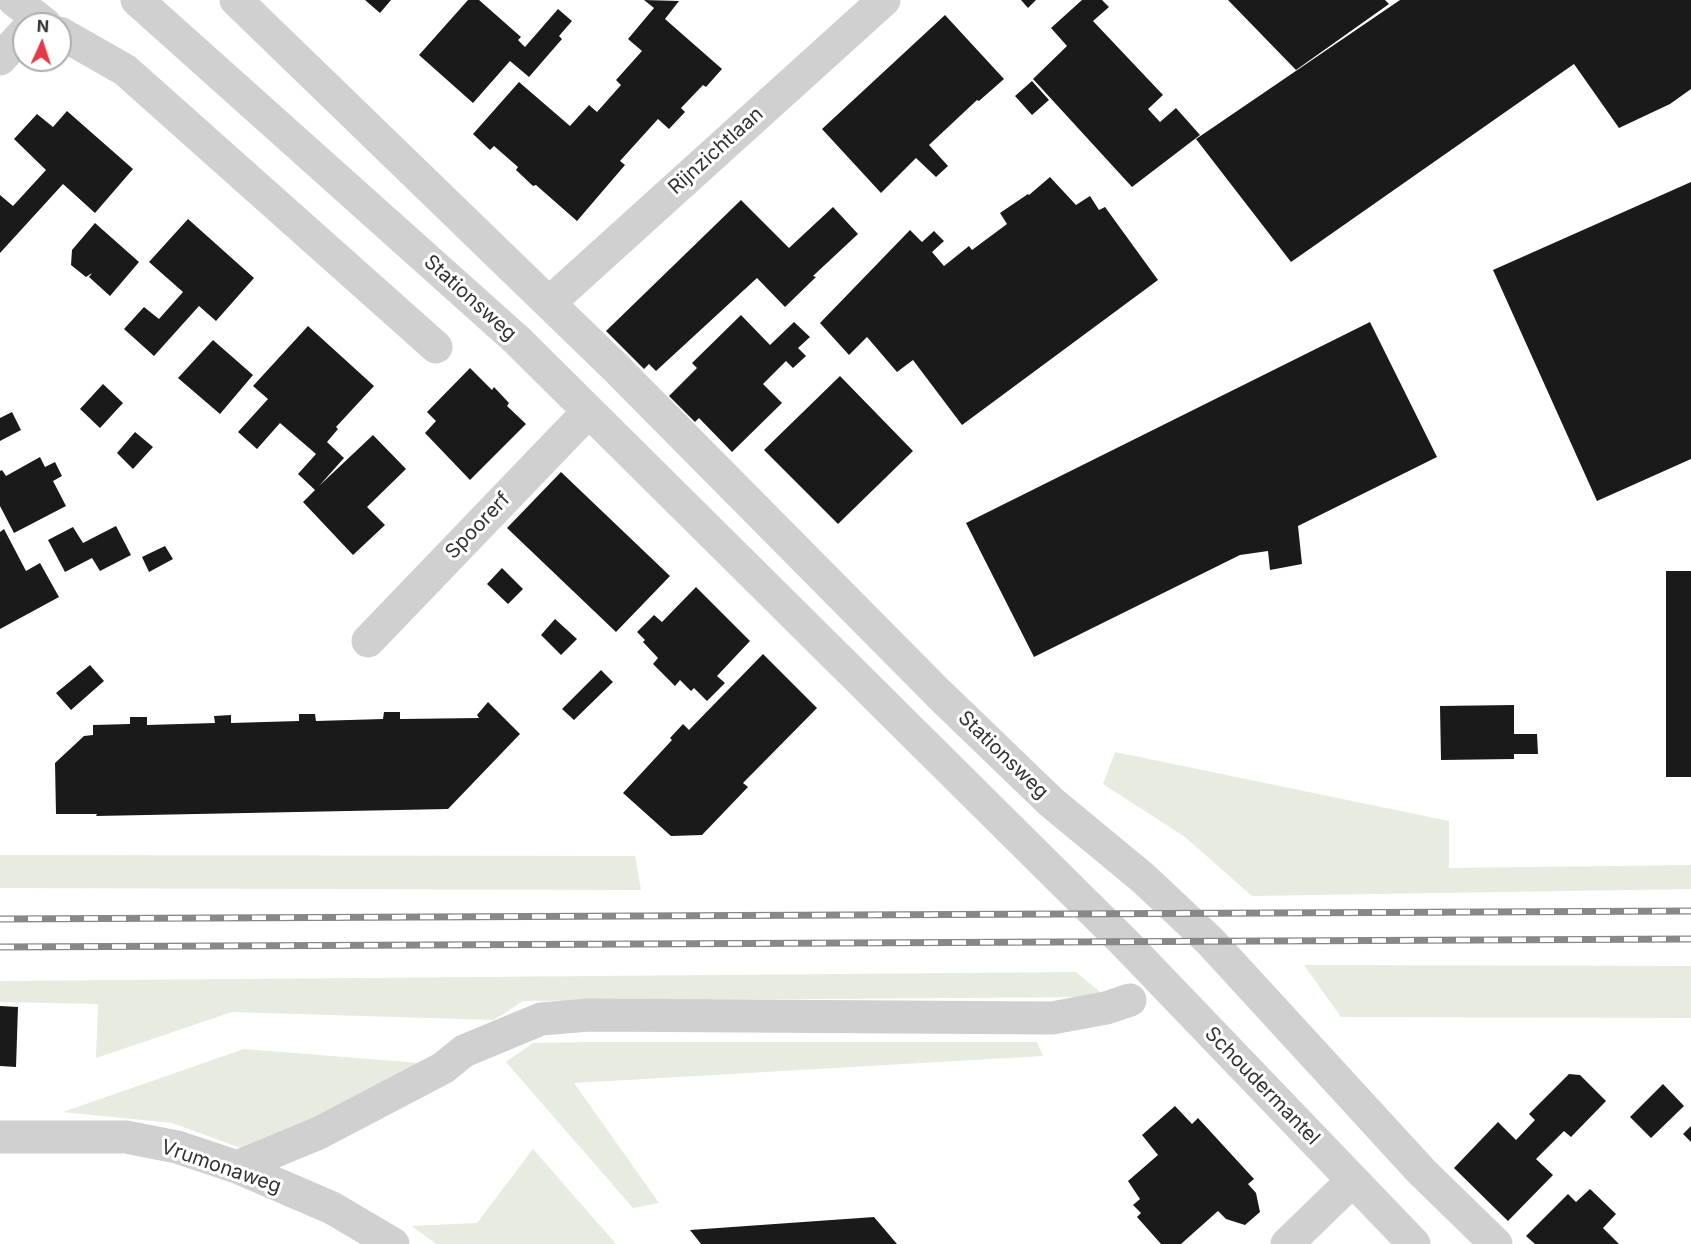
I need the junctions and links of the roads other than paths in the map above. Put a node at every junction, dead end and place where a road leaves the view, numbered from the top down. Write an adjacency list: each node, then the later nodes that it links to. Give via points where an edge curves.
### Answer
1 (137, 0): 9 (street, Stationsweg, via 517,340)
2 (236, 0): 7 (street, Stationsweg)
3 (884, 0): 7 (street, Rijnzichtlaan)
4 (72, 42): 8 (street, via 125,70)
5 (12, 46): 6 (street)
6 (0, 59)
7 (549, 303): 10 (street, Stationsweg)
8 (436, 346)
9 (588, 411): 11 (street, Stationsweg); 12 (street, Spoorerf)
10 (820, 574): 11 (street); 21 (street, Stationsweg, via 1051,802 1143,878 1210,941 1422,1172)
11 (790, 610): 13 (street, Stationsweg)
12 (368, 641)
13 (1110, 927): 17 (street, Schoudermantel)
14 (1130, 1000): 16 (street, via 1052,1018 589,1015 541,1019 464,1051 443,1068 319,1133)
15 (0, 1137): 16 (street, Vrumonaweg, via 126,1137)
16 (237, 1167): 18 (street, Vrumonaweg, via 332,1209)
17 (1352, 1181): 19 (street); 20 (street, Schoudermantel)
18 (393, 1244)
19 (1287, 1244)
20 (1414, 1244)
21 (1496, 1244)

